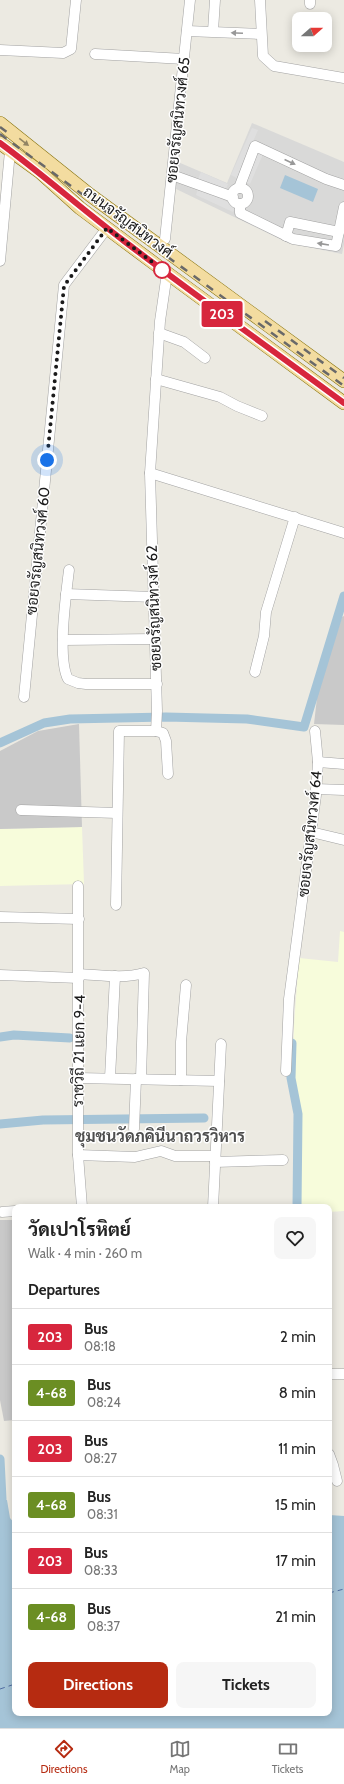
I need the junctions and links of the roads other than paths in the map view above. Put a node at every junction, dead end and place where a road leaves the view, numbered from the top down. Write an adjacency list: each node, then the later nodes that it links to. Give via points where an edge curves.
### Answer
1 (76, 0): 8 (street, via 71,49 63,53)
2 (190, 0): 5 (street, ซอยจรัญสนิทวงศ์ 65)
3 (215, 0): 6 (street)
4 (260, 0): 7 (street)
5 (187, 30): 6 (street); 10 (street, ซอยจรัญสนิทวงศ์ 65)
6 (213, 31): 7 (street, one-way to 6)
7 (261, 34): 11 (street, via 263,56 274,66)
8 (0, 50)
9 (95, 54): 10 (street)
10 (184, 60): 16 (street, ซอยจรัญสนิทวงศ์ 65)
11 (344, 78)
12 (0, 123): 14 (main road, ถนนจรัญสนิทวงศ์, one-way to 14)
13 (5, 147): 15 (main road, ถนนจรัญสนิทวงศ์); 25 (street)
14 (48, 160): 24 (main road, ถนนจรัญสนิทวงศ์, via 94,188); 31 (main road, ถนนจรัญสนิทวงศ์, via 90,195)
15 (40, 172): 21 (main road, ถนนจรัญสนิทวงศ์); 32 (main road, ถนนจรัญสนิทวงศ์, via 87,201)
16 (172, 175): 19 (street); 24 (street, ซอยจรัญสนิทวงศ์ 65)
17 (344, 185): 18 (street, one-way to 17, via 255,146)
18 (239, 188): 19 (street, via 235,190); 19 (street, via 246,190 248,195 245,202)
19 (236, 200): 23 (street, via 240,213)
20 (344, 207): 22 (street)
21 (107, 228): 26 (main road, ถนนจรัญสนิทวงศ์); 45 (street, ซอยจรัญสนิทวงศ์ 60, via 64,286)
22 (339, 232): 23 (street, via 290,222); 23 (street, one-way to 23, via 336,246)
23 (286, 236)
24 (165, 239): 29 (main road, ถนนจรัญสนิทวงศ์)
25 (0, 261)
26 (167, 273): 27 (street, ซอยจรัญสนิทวงศ์ 62); 33 (main road, ถนนจรัญสนิทวงศ์)
27 (159, 333): 28 (street, via 184,342); 30 (street, ซอยจรัญสนิทวงศ์ 62)
28 (205, 358)
29 (344, 370)
30 (156, 379): 34 (street, via 220,397); 35 (street, ซอยจรัญสนิทวงศ์ 62)
31 (344, 381)
32 (344, 390)
33 (344, 403)
34 (262, 416)
35 (150, 473): 36 (street); 40 (street, ซอยจรัญสนิทวงศ์ 62)
36 (295, 517): 37 (street); 43 (street, via 266,612 264,636)
37 (344, 533)
38 (69, 570): 39 (street)
39 (66, 594): 40 (street); 42 (street)
40 (154, 597): 41 (street, ซอยจรัญสนิทวงศ์ 62)
41 (155, 639): 42 (street); 44 (street, ซอยจรัญสนิทวงศ์ 62)
42 (63, 640): 44 (street, via 64,670 68,679 73,682)
43 (255, 672)
44 (157, 684): 46 (street, ซอยจรัญสนิทวงศ์ 62)
45 (24, 697)
46 (157, 727): 50 (street, via 166,740); 54 (street, via 119,731)
47 (315, 731): 48 (street)
48 (318, 762): 49 (street, ซอยจรัญสนิทวงศ์ 64); 51 (street, ซอยจรัญสนิทวงศ์ 64)
49 (344, 764)
50 (168, 774)
51 (316, 788): 52 (street); 55 (street, ซอยจรัญสนิทวงศ์ 64)
52 (344, 790)
53 (21, 810): 54 (street)
54 (117, 813): 58 (street)
55 (311, 832): 56 (street); 66 (street, ซอยจรัญสนิทวงศ์ 64, via 289,999)
56 (344, 840)
57 (78, 886): 60 (street, ราชวิถี 21 แยก 9-4)
58 (116, 905)
59 (0, 917): 60 (street)
60 (79, 919): 62 (street, ราชวิถี 21 แยก 9-4)
61 (0, 975): 62 (street)
62 (79, 976): 63 (street); 67 (street, ราชวิถี 21 แยก 9-4)
63 (115, 976): 68 (street); 69 (street, via 144,973)
64 (186, 985): 70 (street)
65 (221, 1044): 71 (street)
66 (286, 1071)
67 (78, 1078): 68 (street); 73 (street, ราชวิถี 21 แยก 9-4)
68 (110, 1078): 69 (street)
69 (138, 1079): 70 (street); 72 (street)
70 (181, 1080): 71 (street)
71 (219, 1081): 74 (street)
72 (134, 1129)
73 (78, 1155): 74 (street, via 135,1157 161,1150 176,1156); 76 (street, ราชวิถี 21 แยก 9-4)
74 (215, 1159): 75 (street); 77 (street)
75 (283, 1160)
76 (82, 1204)
77 (213, 1204)
78 (2, 1212): 79 (street)
79 (12, 1212)
80 (332, 1374): 81 (street)
81 (344, 1374)
82 (332, 1462): 83 (street)
83 (337, 1481)

